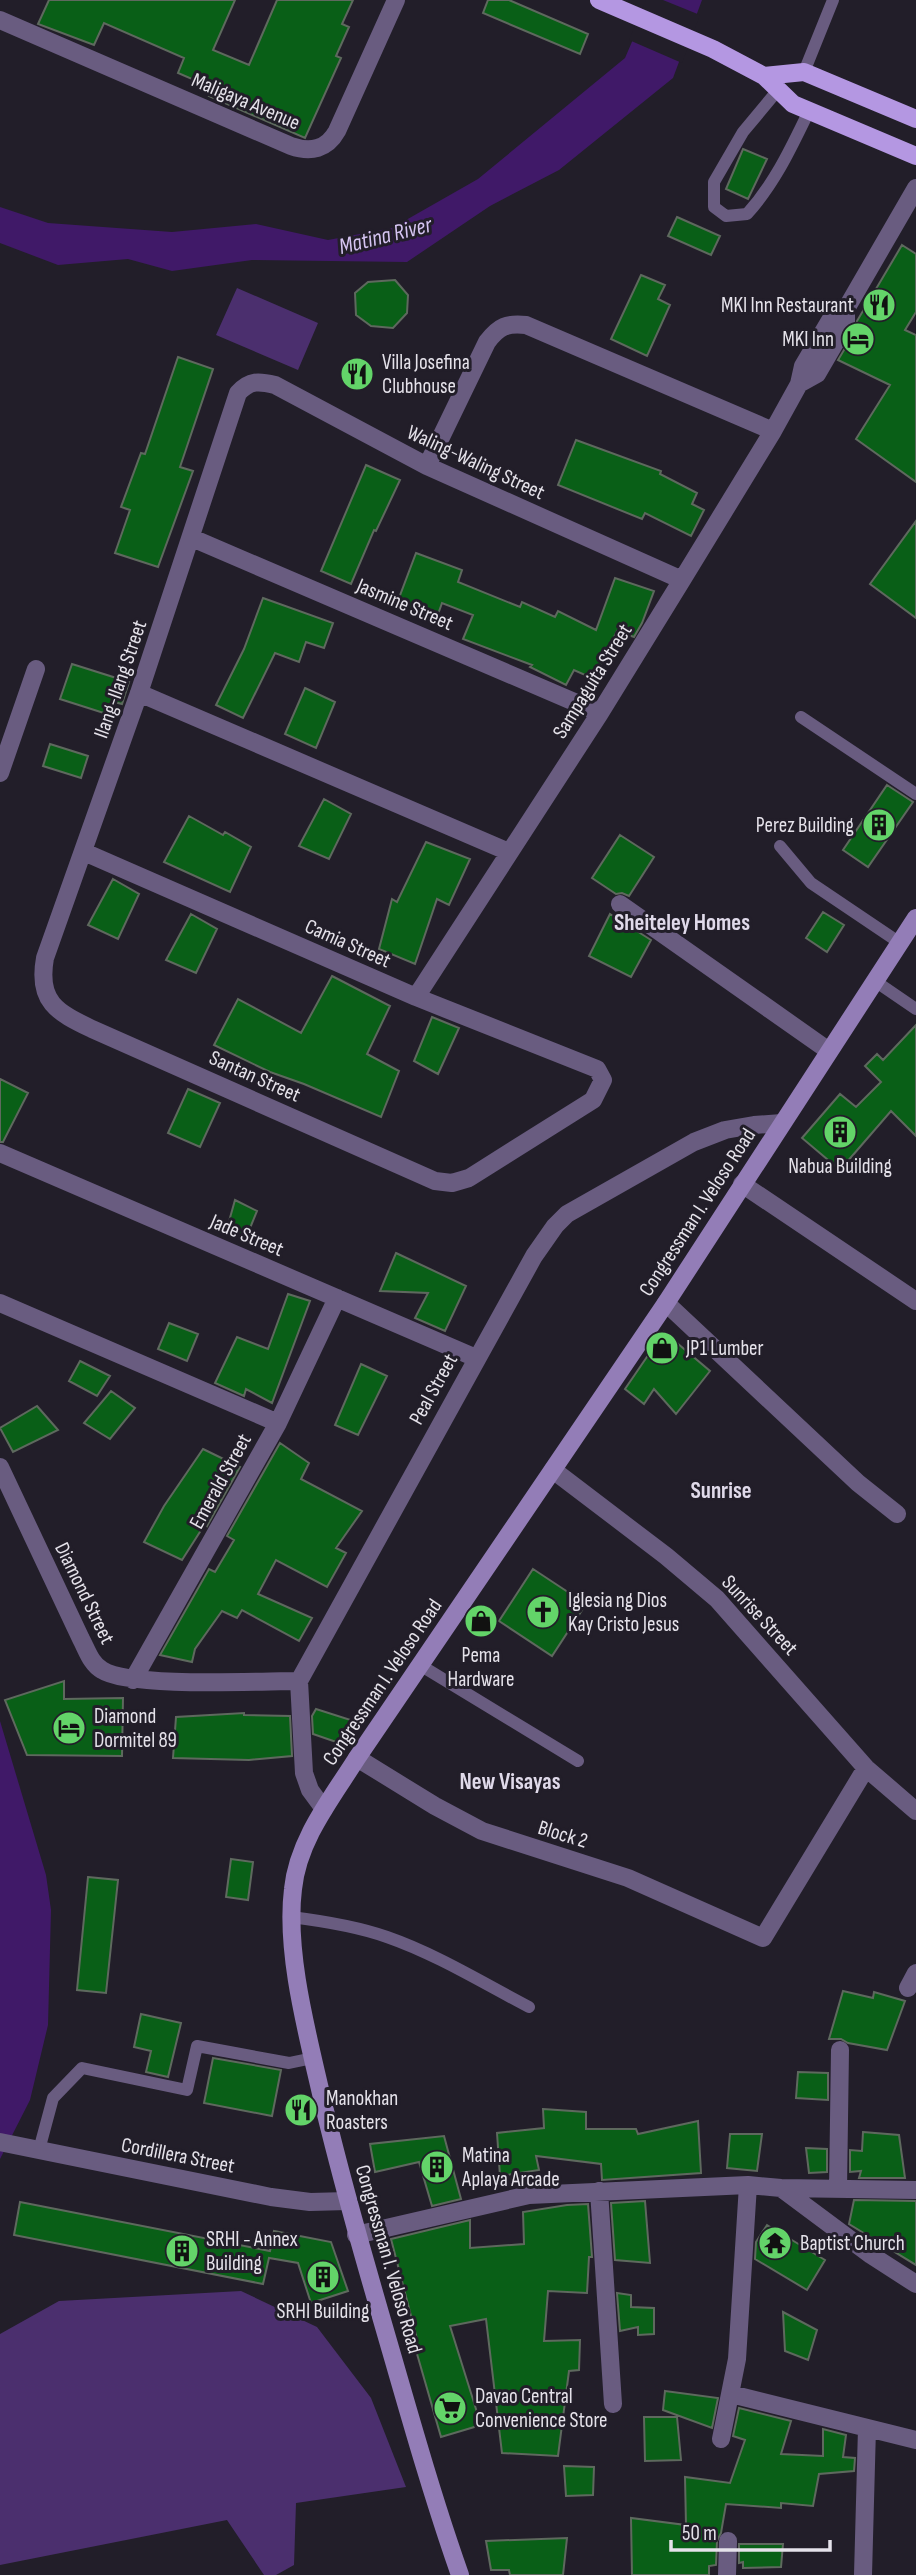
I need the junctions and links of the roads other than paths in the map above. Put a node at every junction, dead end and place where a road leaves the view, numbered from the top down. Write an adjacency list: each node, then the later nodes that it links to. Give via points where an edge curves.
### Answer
1 (396, 0): 4 (street, Maligaya Avenue, via 331,142 314,150 291,146)
2 (833, 0): 5 (lane)
3 (605, 3): 6 (main road)
4 (0, 20)
5 (804, 72): 6 (main road); 9 (main road)
6 (764, 76): 7 (main road)
7 (778, 90): 8 (main road); 8 (lane, via 743,132 714,182 714,207 726,216 747,214 764,195)
8 (808, 111): 10 (main road)
9 (916, 119)
10 (916, 156)
11 (916, 188): 13 (street, Sampaguita Street, via 846,309 846,324 817,374 799,384)
12 (253, 382): 14 (street, Waling-Waling Street, via 275,385); 15 (street, Ilang-Ilang Street, via 238,393)
13 (773, 431): 14 (street, via 526,325 503,325 487,342); 16 (street, Sampaguita Street)
14 (427, 466): 16 (street, Waling-Waling Street)
15 (192, 538): 18 (street, Ilang-Ilang Street); 19 (street, Jasmine Street)
16 (682, 580): 19 (street, Sampaguita Street)
17 (36, 669): 21 (street)
18 (139, 693): 24 (street, Ilang-Ilang Street); 25 (street)
19 (600, 713): 25 (street, Sampaguita Street)
20 (801, 717): 22 (lane)
21 (0, 773)
22 (916, 794)
23 (780, 846): 28 (lane, via 811,883)
24 (84, 852): 30 (street, Ilang-Ilang Street, via 45,958 42,975); 31 (street, Camia Street)
25 (509, 852): 31 (street, Sampaguita Street)
26 (620, 904): 33 (street)
27 (916, 918): 28 (main road, Congressman I. Veloso Road)
28 (900, 943): 29 (main road, Congressman I. Veloso Road)
29 (875, 981): 32 (lane); 33 (main road, Congressman I. Veloso Road)
30 (47, 997): 34 (street, Santan Street, via 54,1008 92,1029 435,1181 469,1178 593,1100 603,1080)
31 (416, 997): 34 (street, Camia Street)
32 (916, 1009)
33 (829, 1051): 35 (main road, Congressman I. Veloso Road)
34 (597, 1069)
35 (782, 1124): 37 (main road, Congressman I. Veloso Road); 42 (street, Peal Street, via 725,1130 694,1142 568,1214 534,1256)
36 (0, 1153): 38 (street, Jade Street)
37 (742, 1184): 39 (street); 41 (main road, Congressman I. Veloso Road)
38 (337, 1298): 42 (street, Jade Street); 43 (street, Emerald Street)
39 (916, 1301)
40 (0, 1303): 43 (street)
41 (666, 1303): 45 (main road, Congressman I. Veloso Road); 46 (street)
42 (476, 1358): 49 (street, Peal Street)
43 (278, 1423): 48 (street, Emerald Street)
44 (0, 1467): 48 (street, Diamond Street, via 95,1665)
45 (554, 1470): 47 (main road, Congressman I. Veloso Road); 52 (street, Sunrise Street, via 717,1599)
46 (897, 1514)
47 (420, 1665): 50 (main road, Congressman I. Veloso Road); 51 (lane)
48 (133, 1680): 49 (street, Diamond Street)
49 (299, 1681): 53 (street, via 304,1773)
50 (357, 1758): 52 (street, Block 2, via 482,1830 628,1878 763,1938); 53 (main road, Congressman I. Veloso Road)
51 (578, 1761)
52 (866, 1769): 54 (street, Sunrise Street)
53 (324, 1809): 55 (main road, Congressman I. Veloso Road, via 300,1859)
54 (916, 1811)
55 (291, 1916): 56 (lane, via 387,1937); 58 (main road, Congressman I. Veloso Road)
56 (529, 2007)
57 (841, 2050): 63 (street)
58 (313, 2058): 60 (lane, via 289,2063 197,2046 187,2091 82,2068 53,2098); 66 (main road, Congressman I. Veloso Road)
59 (0, 2142): 60 (street, Cordillera Street)
60 (34, 2149): 66 (street, Cordillera Street, via 271,2197)
61 (748, 2185): 62 (street); 65 (street); 69 (street)
62 (781, 2188): 63 (street); 68 (street)
63 (838, 2189): 64 (street)
64 (916, 2190)
65 (599, 2191): 67 (street, via 529,2195); 70 (street)
66 (348, 2201): 67 (main road, Congressman I. Veloso Road)
67 (356, 2235): 75 (main road, Congressman I. Veloso Road)
68 (916, 2284)
69 (731, 2393): 71 (street); 72 (street)
70 (613, 2404)
71 (867, 2428): 73 (street); 77 (street)
72 (721, 2439)
73 (916, 2440)
74 (728, 2541): 76 (street)
75 (460, 2575)
76 (727, 2575)
77 (863, 2575)

